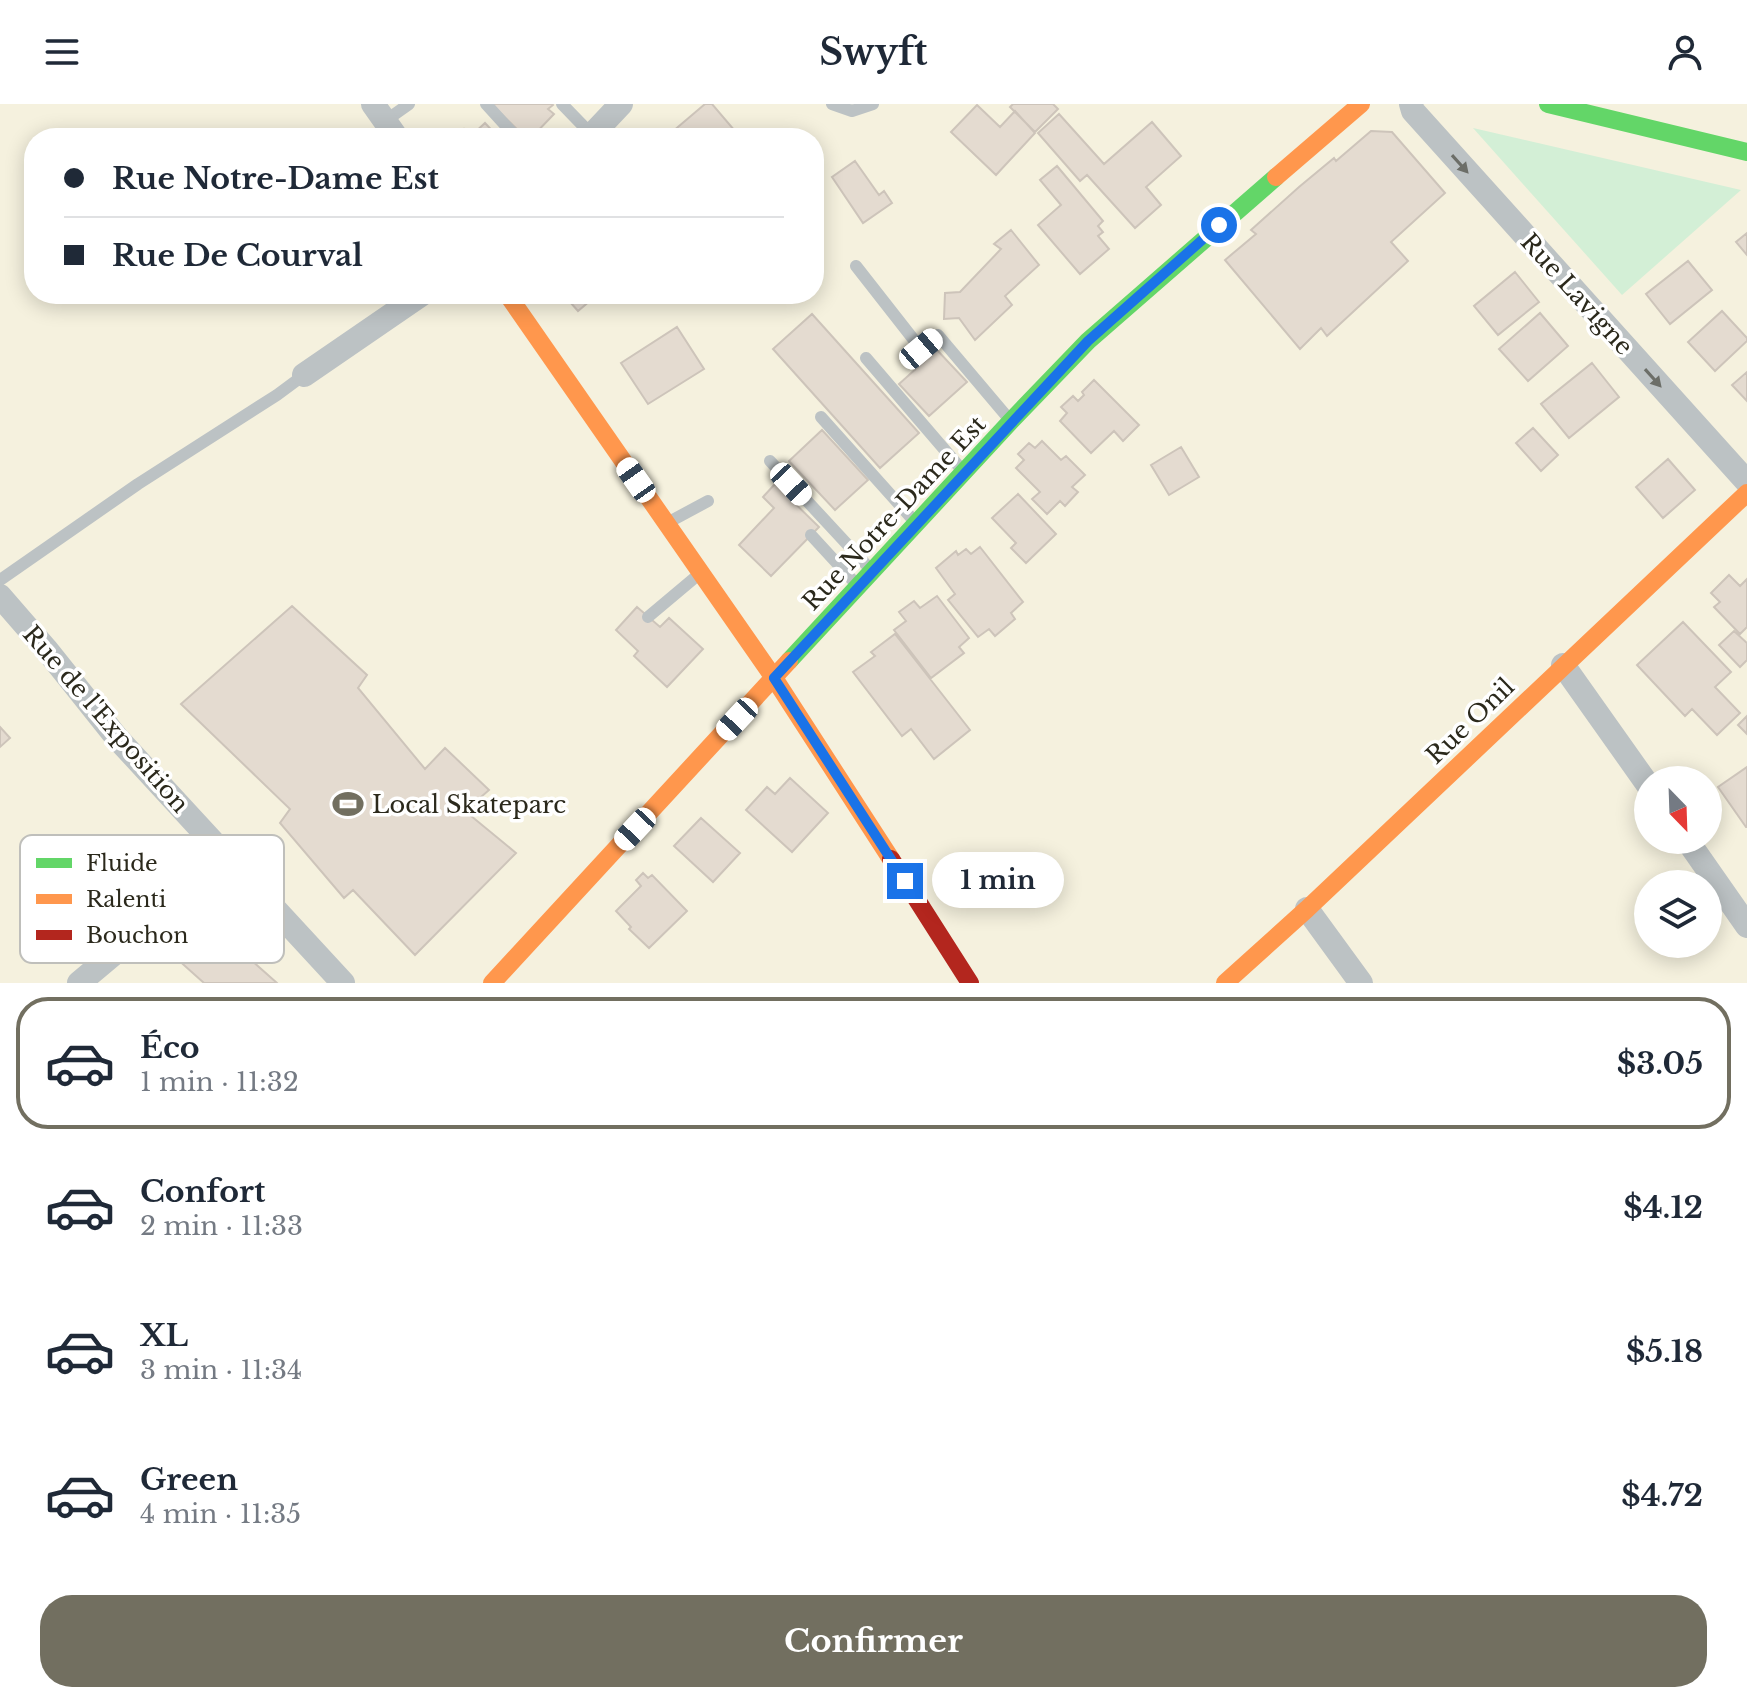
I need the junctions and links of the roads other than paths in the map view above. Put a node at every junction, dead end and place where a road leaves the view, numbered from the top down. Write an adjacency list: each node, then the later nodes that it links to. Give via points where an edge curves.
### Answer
1 (409, 104): 10 (lane)
2 (486, 104): 11 (lane)
3 (562, 104): 12 (lane)
4 (621, 104): 13 (street)
5 (832, 104): 6 (lane, via 852,111)
6 (873, 104)
7 (1361, 104): 21 (street, Rue Notre-Dame Est, via 1088,341)
8 (1411, 104): 24 (street, Rue Lavigne, one-way to 24)
9 (1548, 104): 14 (street)
10 (385, 121)
11 (508, 128)
12 (583, 128)
13 (599, 128)
14 (1747, 152)
15 (856, 266): 21 (lane, via 921,349 938,335)
16 (407, 304): 19 (street)
17 (514, 304): 27 (street)
18 (866, 358): 23 (lane)
19 (304, 375): 32 (lane)
20 (821, 417): 28 (lane)
21 (1011, 421): 23 (street, Rue Notre-Dame Est)
22 (770, 461): 31 (lane)
23 (964, 473): 28 (street, Rue Notre-Dame Est)
24 (1747, 482)
25 (1747, 493): 36 (street, Rue Onil)
26 (708, 501): 27 (lane)
27 (667, 524): 30 (street)
28 (917, 525): 31 (street, Rue Notre-Dame Est)
29 (811, 535): 33 (lane)
30 (701, 573): 35 (lane); 37 (street)
31 (873, 573): 33 (street, Rue Notre-Dame Est)
32 (0, 580)
33 (859, 587): 37 (street, Rue Notre-Dame Est)
34 (0, 596): 39 (street, Rue de l'Exposition, via 117,738)
35 (648, 617)
36 (1563, 665): 38 (street); 41 (street, Rue Onil)
37 (774, 678): 45 (street, Rue Notre-Dame Est); 49 (street)
38 (1635, 766)
39 (207, 835)
40 (1697, 854): 43 (street)
41 (1307, 909): 50 (street, Rue Onil); 51 (street)
42 (284, 919): 47 (street, Rue de l'Exposition)
43 (1747, 926)
44 (103, 963): 46 (street)
45 (515, 974): 48 (street, Rue Notre-Dame Est)
46 (79, 983)
47 (343, 983)
48 (492, 983)
49 (970, 983)
50 (1225, 983)
51 (1361, 983)

